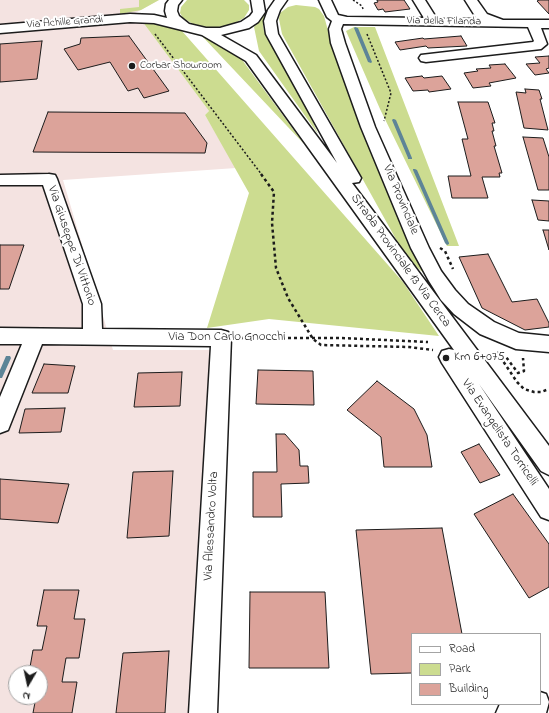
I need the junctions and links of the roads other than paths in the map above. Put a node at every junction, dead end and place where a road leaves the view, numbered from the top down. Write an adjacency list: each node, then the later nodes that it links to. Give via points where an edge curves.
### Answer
1 (281, 0): 6 (street, Strada Provinciale 13 Via Cerca); 19 (street, via 270,21 272,34)
2 (325, 0): 8 (street, via 331,15)
3 (419, 0): 10 (street)
4 (471, 0): 9 (street)
5 (174, 2): 7 (street, Via Achille Grandi); 12 (street, via 171,11)
6 (258, 6): 16 (street, Strada Provinciale 13 Via Cerca)
7 (130, 18): 12 (street, Via Achille Grandi, via 158,19); 14 (street, Via Achille Grandi)
8 (339, 20): 10 (street, Via della Filanda); 24 (street, Via Provinciale, via 336,27 338,43 368,127 429,267 448,295 465,312 496,333 521,342)
9 (478, 20): 10 (street, Via della Filanda); 11 (street, Via della Filanda)
10 (433, 22)
11 (533, 23): 13 (street, Via della Filanda); 17 (street, via 540,39 540,44 536,46)
12 (179, 24): 15 (street, Strada Provinciale 13 Via Cerca)
13 (549, 24)
14 (0, 28)
15 (206, 32): 16 (street, Strada Provinciale 13 Via Cerca); 16 (street, Strada Provinciale 13 Via Cerca, via 226,31)
16 (248, 41): 19 (street, Strada Provinciale 13 Via Cerca)
17 (426, 58)
18 (0, 180): 22 (street, Via Giuseppe Di Vittorio, via 48,179 92,304)
19 (405, 266): 27 (street, Strada Provinciale 13 Via Cerca)
20 (0, 336): 21 (street, Via Don Carlo Gnocchi)
21 (35, 337): 22 (street, Via Don Carlo Gnocchi); 26 (street)
22 (93, 337): 23 (street, Via Don Carlo Gnocchi)
23 (221, 338): 30 (street, Via Alessandro Volta)
24 (547, 344)
25 (448, 357): 28 (street, Via Evangelista Torricelli)
26 (0, 424)
27 (549, 464)
28 (549, 509)
29 (533, 705): 31 (street)
30 (203, 713)
31 (510, 713)

